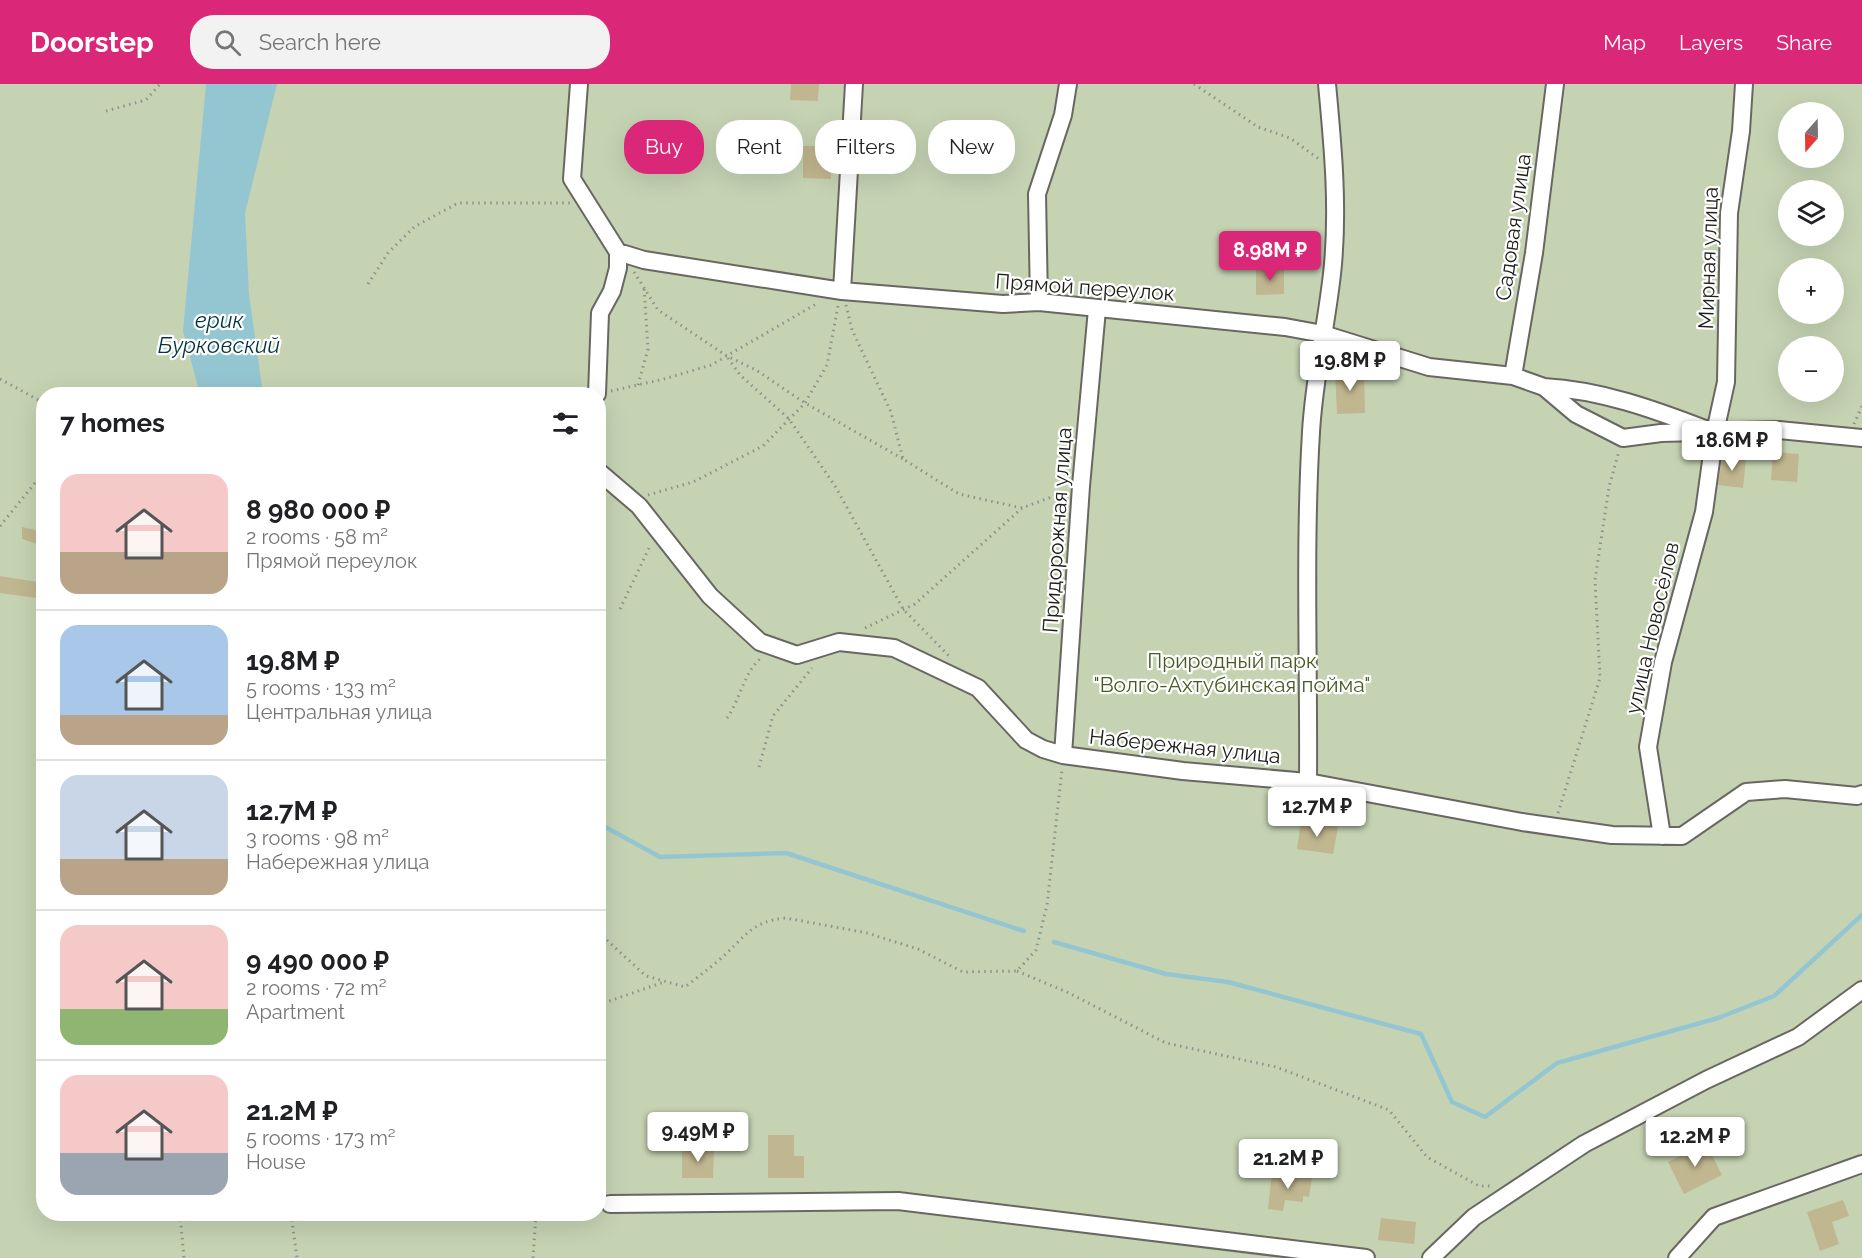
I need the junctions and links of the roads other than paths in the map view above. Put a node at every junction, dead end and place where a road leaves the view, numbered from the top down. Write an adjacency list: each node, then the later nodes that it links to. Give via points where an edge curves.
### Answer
1 (579, 84): 7 (street, via 572,179)
2 (854, 84): 8 (street)
3 (1068, 84): 9 (street, via 1063,116 1037,194)
4 (1327, 84): 11 (street, via 1335,170 1332,273)
5 (1555, 84): 12 (street, Садовая улица, via 1534,253)
6 (1744, 84): 15 (street, Мирная улица, via 1729,213 1726,382)
7 (618, 252): 8 (street, Прямой переулок, via 644,260); 13 (street, via 612,291 600,313)
8 (842, 291): 9 (street, Прямой переулок, via 1003,304)
9 (1039, 302): 10 (street, Прямой переулок)
10 (1097, 309): 11 (street, Прямой переулок); 18 (street, Придорожная улица)
11 (1323, 334): 12 (street, Прямой переулок, via 1429,367); 19 (street, via 1314,386 1306,519 1310,638)
12 (1513, 376): 14 (street, Прямой переулок)
13 (601, 387)
14 (1544, 387): 15 (street, Прямой переулок, via 1572,388 1651,408); 15 (street, Прямой переулок, via 1576,414 1623,438)
15 (1715, 432): 16 (street, via 1779,430); 21 (street, улица Новосёлов, via 1704,512 1663,662 1648,747)
16 (1862, 438)
17 (606, 478): 18 (street, Набережная улица, via 639,506 710,596 760,642 797,655 838,642 894,648 978,688 1026,740)
18 (1063, 755): 19 (street, Набережная улица)
19 (1308, 782): 21 (street, Набережная улица, via 1553,826 1612,835)
20 (1862, 794): 21 (street, Набережная улица, via 1785,789 1746,792 1682,836)
21 (1662, 836)
22 (1862, 990): 26 (street, via 1798,1037 1617,1126 1474,1217)
23 (1862, 1164): 27 (street, via 1714,1217)
24 (610, 1204): 25 (street, via 898,1201)
25 (1366, 1258)
26 (1431, 1258)
27 (1677, 1258)

